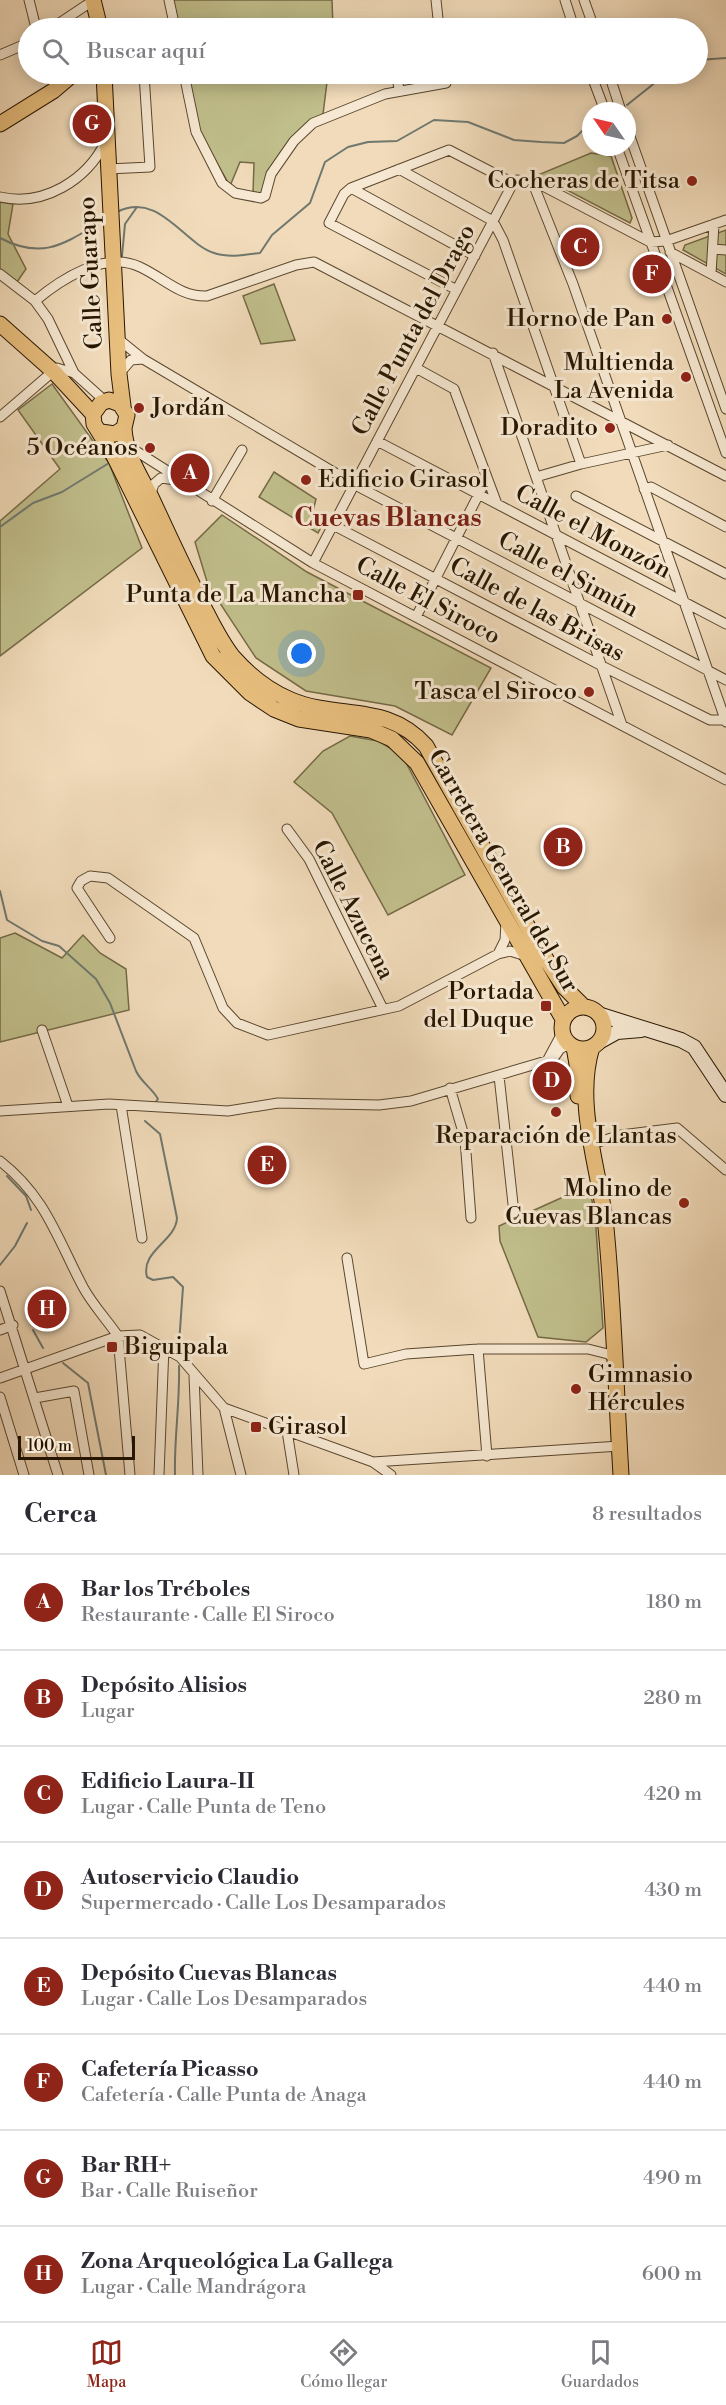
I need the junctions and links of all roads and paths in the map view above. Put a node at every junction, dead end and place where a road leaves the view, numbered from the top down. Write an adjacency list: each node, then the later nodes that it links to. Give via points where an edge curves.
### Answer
1 (28, 0): 7 (street)
2 (170, 0): 11 (street)
3 (436, 0): 12 (street)
4 (565, 0): 13 (street)
5 (584, 0): 14 (street)
6 (90, 1): 8 (street); 9 (main road); 10 (main road)
7 (33, 18)
8 (66, 18)
9 (90, 18)
10 (96, 18)
11 (173, 18)
12 (438, 18)
13 (571, 18)
14 (590, 18)
15 (18, 48): 16 (street)
16 (0, 55)
17 (61, 84): 28 (main road)
18 (104, 84): 29 (main road, Calle Guarapo)
19 (145, 84): 32 (street, via 150,167)
20 (186, 84): 25 (street, via 196,132 222,183 235,192 261,198 265,196 270,174 313,123)
21 (398, 84): 25 (street)
22 (424, 84): 25 (street)
23 (595, 84): 26 (street)
24 (612, 84): 27 (street)
25 (399, 91)
26 (602, 102)
27 (618, 102)
28 (0, 124)
29 (107, 138): 32 (main road, Calle Guarapo); 38 (street, via 92,163 64,188 31,198)
30 (636, 154): 43 (street)
31 (620, 156): 44 (street)
32 (108, 169): 49 (main road, Calle Guarapo)
33 (399, 169): 35 (street, via 452,150); 36 (street); 41 (street)
34 (532, 181): 35 (street); 37 (street); 39 (street)
35 (515, 182): 41 (street, Calle Punta del Drago)
36 (351, 188): 48 (street); 53 (street, via 329,223)
37 (556, 193): 39 (street); 44 (street)
38 (0, 196)
39 (544, 206): 70 (street)
40 (726, 220): 42 (street)
41 (493, 221): 48 (street, Calle Punta del Drago); 64 (street)
42 (714, 224): 43 (street); 45 (street)
43 (666, 241): 44 (street); 47 (street)
44 (651, 242): 78 (street)
45 (713, 249): 46 (street); 51 (street)
46 (726, 250)
47 (670, 252): 51 (street); 67 (street)
48 (475, 256): 53 (street, Calle Punta del Drago)
49 (113, 263): 54 (street, via 74,272); 56 (street, via 139,266 192,297 207,296 314,262); 57 (main road, Calle Guarapo)
50 (0, 274): 54 (street)
51 (711, 274): 52 (street)
52 (725, 284)
53 (457, 290): 56 (street, Calle Punta del Drago)
54 (35, 301): 62 (street)
55 (0, 324): 61 (main road)
56 (438, 326): 58 (street); 60 (street, Calle Punta del Drago)
57 (117, 338): 59 (street, Calle el Simún); 63 (main road, Calle Guarapo)
58 (493, 353): 64 (street); 81 (street)
59 (143, 358): 63 (street, via 131,360); 84 (street, Calle el Simún)
60 (416, 368): 73 (street, Calle Punta del Drago); 82 (street, via 454,389)
61 (54, 372): 62 (street, via 61,367); 68 (main road); 69 (street)
62 (74, 373): 65 (street)
63 (118, 374): 66 (main road, Calle Guarapo)
64 (554, 386): 70 (street); 79 (street)
65 (105, 401): 66 (main road, via 113,400); 68 (main road)
66 (123, 406): 71 (main road, via 127,415)
67 (726, 409)
68 (93, 414): 72 (main road)
69 (0, 417)
70 (621, 421): 75 (street); 77 (street)
71 (124, 428): 72 (main road, via 110,435); 74 (main road, Carretera General del Sur)
72 (100, 432): 110 (main road, Carretera General del Sur, via 200,634 219,662 250,693 274,709 309,722 371,730 404,748 417,763)
73 (377, 441): 84 (street, Calle Punta del Drago); 86 (street, Calle el Monzón)
74 (126, 445): 83 (street, Calle El Siroco); 87 (main road, Carretera General del Sur)
75 (668, 445): 77 (street); 80 (street)
76 (242, 450): 89 (street)
77 (631, 452): 79 (street); 85 (street)
78 (726, 453)
79 (581, 464): 81 (street)
80 (726, 476)
81 (536, 477): 93 (street)
82 (487, 478): 86 (street); 90 (street)
83 (179, 480): 87 (street, via 161,478); 89 (street, Calle El Siroco)
84 (354, 484): 91 (street, Calle Punta del Drago); 94 (street, Calle el Simún)
85 (644, 489): 92 (street, via 651,487); 95 (street)
86 (479, 494): 90 (street, Calle el Monzón); 94 (street)
87 (150, 496): 114 (main road, Carretera General del Sur, via 222,641 249,674 292,701 320,709 381,716 409,730 426,746 547,961)
88 (576, 496): 95 (street)
89 (212, 501): 96 (street, Calle El Siroco)
90 (497, 504): 93 (street, Calle el Monzón)
91 (333, 525): 96 (street, Calle Punta del Drago); 98 (street, Calle de las Brisas)
92 (726, 527)
93 (557, 536): 99 (street); 100 (street, Calle el Monzón)
94 (456, 538): 98 (street); 99 (street, Calle el Simún)
95 (661, 540): 97 (street); 100 (street)
96 (313, 562): 101 (street, Calle El Siroco)
97 (726, 574)
98 (436, 578): 101 (street); 103 (street, Calle de las Brisas)
99 (580, 602): 103 (street); 104 (street, Calle el Simún)
100 (684, 603): 102 (street, Calle el Monzón); 104 (street)
101 (416, 617): 107 (street, Calle El Siroco)
102 (726, 624)
103 (602, 666): 106 (street, Calle de las Brisas, via 710,720); 107 (street)
104 (708, 671): 105 (street, Calle el Simún); 106 (street)
105 (726, 680)
106 (726, 721)
107 (622, 724): 108 (street, Calle El Siroco)
108 (724, 778)
109 (287, 829): 115 (street, Calle Azucena, via 309,859)
110 (506, 919): 112 (street, via 505,940); 113 (main road, Carretera General del Sur)
111 (110, 938): 115 (street, via 78,888 90,876 108,878 194,938 223,1008 237,1023 268,1035 279,1034)
112 (498, 954): 113 (street, via 510,951); 115 (street, via 399,1006)
113 (526, 956): 119 (main road, Carretera General del Sur)
114 (582, 1006): 116 (main road); 119 (main road, via 573,1009)
115 (383, 1009)
116 (601, 1015): 117 (main road); 120 (main road, via 604,1032)
117 (643, 1029): 120 (main road, via 617,1032); 123 (main road, via 694,1047)
118 (42, 1030): 125 (street)
119 (567, 1036): 120 (main road); 121 (street, via 547,1061); 130 (main road, Carretera General del Sur, via 578,1064 581,1136)
120 (596, 1045): 127 (main road, Carretera General del Sur, via 588,1090)
121 (499, 1076): 122 (street); 131 (street)
122 (450, 1088): 124 (street, via 411,1101 379,1105 278,1103 228,1111); 132 (street, via 465,1139)
123 (726, 1095)
124 (121, 1105): 125 (street); 133 (street)
125 (68, 1106): 126 (street)
126 (0, 1111)
127 (592, 1144): 129 (street, via 621,1135 677,1128); 130 (main road, Carretera General del Sur)
128 (0, 1161): 139 (street, via 36,1195 54,1223 84,1289)
129 (726, 1170)
130 (597, 1180): 138 (main road, Carretera General del Sur, via 606,1227)
131 (514, 1213)
132 (471, 1218)
133 (142, 1238)
134 (347, 1258): 141 (street, via 364,1364 406,1354)
135 (0, 1291): 136 (street)
136 (13, 1325): 137 (street); 144 (street)
137 (0, 1330)
138 (613, 1335): 142 (street, via 602,1345); 143 (main road, Carretera General del Sur)
139 (118, 1336): 140 (street, via 140,1335); 144 (street); 157 (street)
140 (164, 1346): 145 (street, via 180,1357); 158 (street)
141 (478, 1349): 142 (street); 152 (street)
142 (588, 1349): 143 (street)
143 (615, 1359): 151 (main road, Carretera General del Sur)
144 (25, 1368): 146 (street); 148 (street)
145 (194, 1376): 149 (street); 159 (street)
146 (0, 1378)
147 (0, 1397): 154 (street)
148 (34, 1398): 155 (street); 156 (street, via 74,1391)
149 (224, 1408): 150 (street); 160 (street)
150 (287, 1431): 153 (street); 161 (street)
151 (620, 1446): 152 (street); 163 (main road, Carretera General del Sur)
152 (487, 1456): 153 (street)
153 (373, 1462): 162 (street)
154 (24, 1475)
155 (58, 1475)
156 (89, 1475)
157 (130, 1475)
158 (159, 1475)
159 (198, 1475)
160 (241, 1475)
161 (294, 1475)
162 (391, 1475)
163 (621, 1475)

